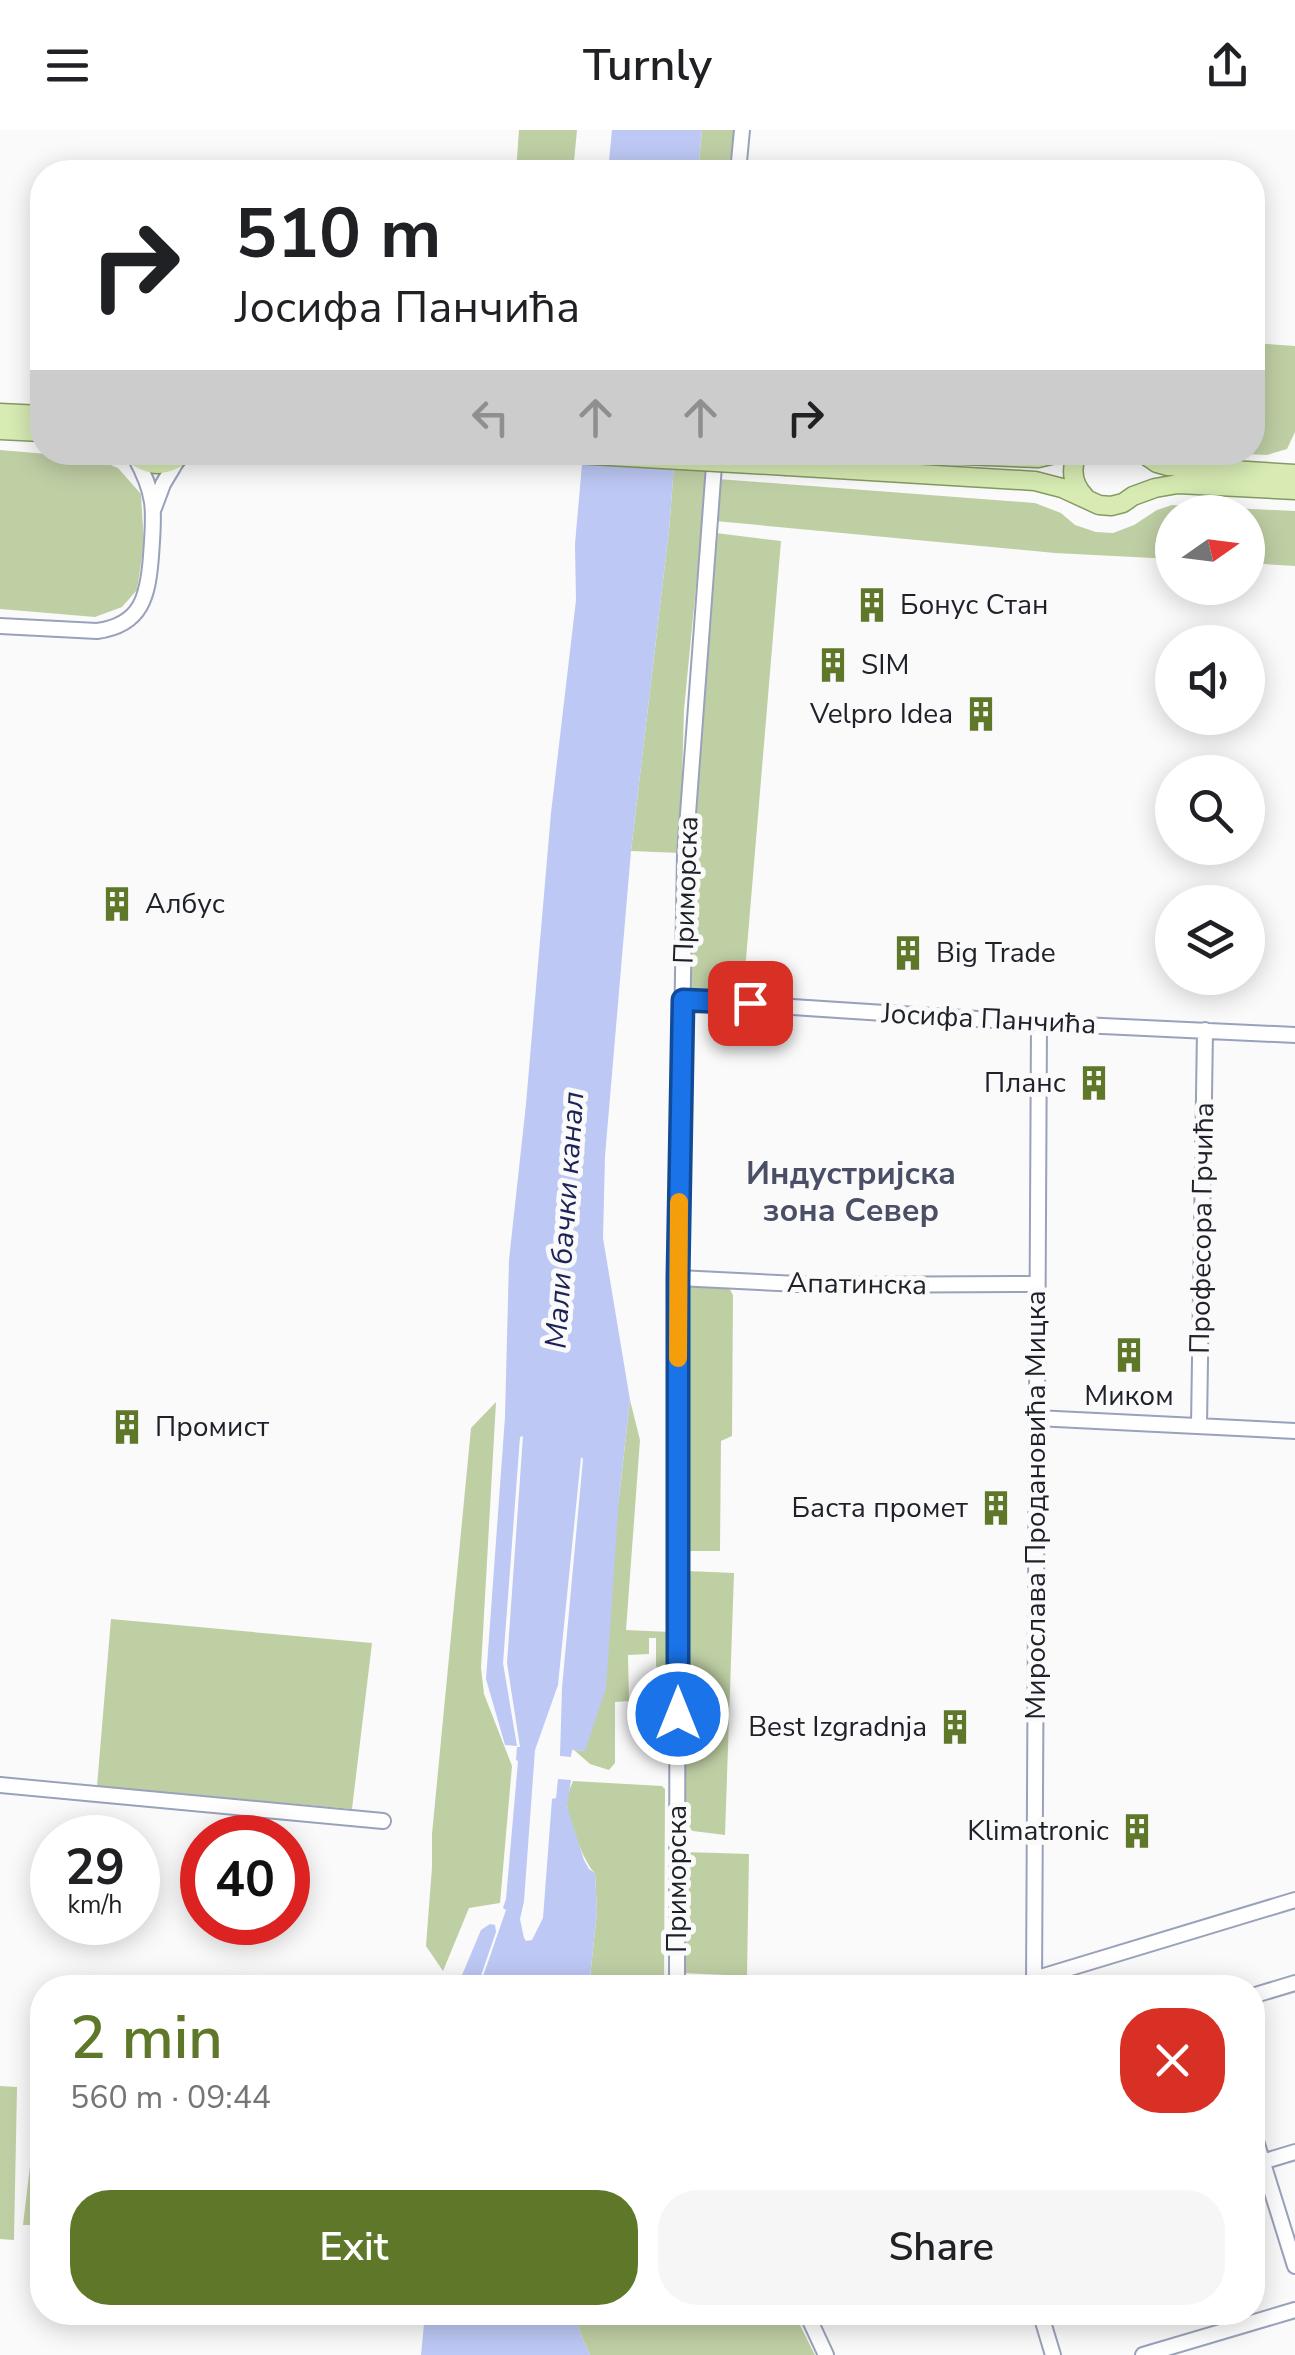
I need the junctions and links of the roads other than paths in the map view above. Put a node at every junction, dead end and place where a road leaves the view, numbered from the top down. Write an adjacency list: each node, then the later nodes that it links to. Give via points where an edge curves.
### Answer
1 (742, 130): 2 (street)
2 (739, 160)
3 (0, 413): 4 (main road)
4 (30, 414)
5 (0, 430): 6 (main road)
6 (30, 431)
7 (138, 465): 18 (street)
8 (176, 465): 18 (street)
9 (714, 465): 20 (street, Приморска, via 685,854)
10 (769, 465): 17 (main road, bridge, via 1036,480)
11 (1074, 465): 17 (main road, via 1074,480)
12 (1143, 465): 16 (main road)
13 (1164, 465): 14 (main road)
14 (1295, 474)
15 (1295, 490): 16 (main road, via 1178,484)
16 (1133, 496): 17 (main road, via 1111,506)
17 (1088, 500)
18 (154, 508): 19 (street, via 149,583 137,612 124,623 97,632)
19 (0, 626)
20 (683, 1000): 21 (street, Јосифа Панчића); 24 (street, Приморска)
21 (1039, 1022): 22 (street, Јосифа Панчића); 25 (street, Мирослава Продановића Мицка)
22 (1205, 1030): 23 (street, Јосифа Панчића); 27 (street, Професора Грчића)
23 (1295, 1036)
24 (678, 1278): 25 (street, Апатинска); 32 (street, Приморска)
25 (1037, 1284): 26 (street, Мирослава Продановића Мицка)
26 (1036, 1418): 27 (street); 33 (street, Мирослава Продановића Мицка)
27 (1199, 1426): 28 (street)
28 (1295, 1430)
29 (0, 1785): 30 (street)
30 (383, 1820)
31 (1295, 1900): 34 (street)
32 (678, 1975)
33 (1034, 1975)
34 (1059, 1975)
35 (1295, 1982): 36 (street)
36 (1265, 1992)
37 (1295, 2152): 38 (street)
38 (1265, 2161)
39 (1265, 2182): 40 (street)
40 (1295, 2266)
41 (1295, 2310): 42 (street)
42 (1265, 2319)
43 (812, 2325): 46 (street)
44 (1044, 2325): 47 (street)
45 (1245, 2325): 48 (street)
46 (826, 2355)
47 (1053, 2355)
48 (1144, 2355)

